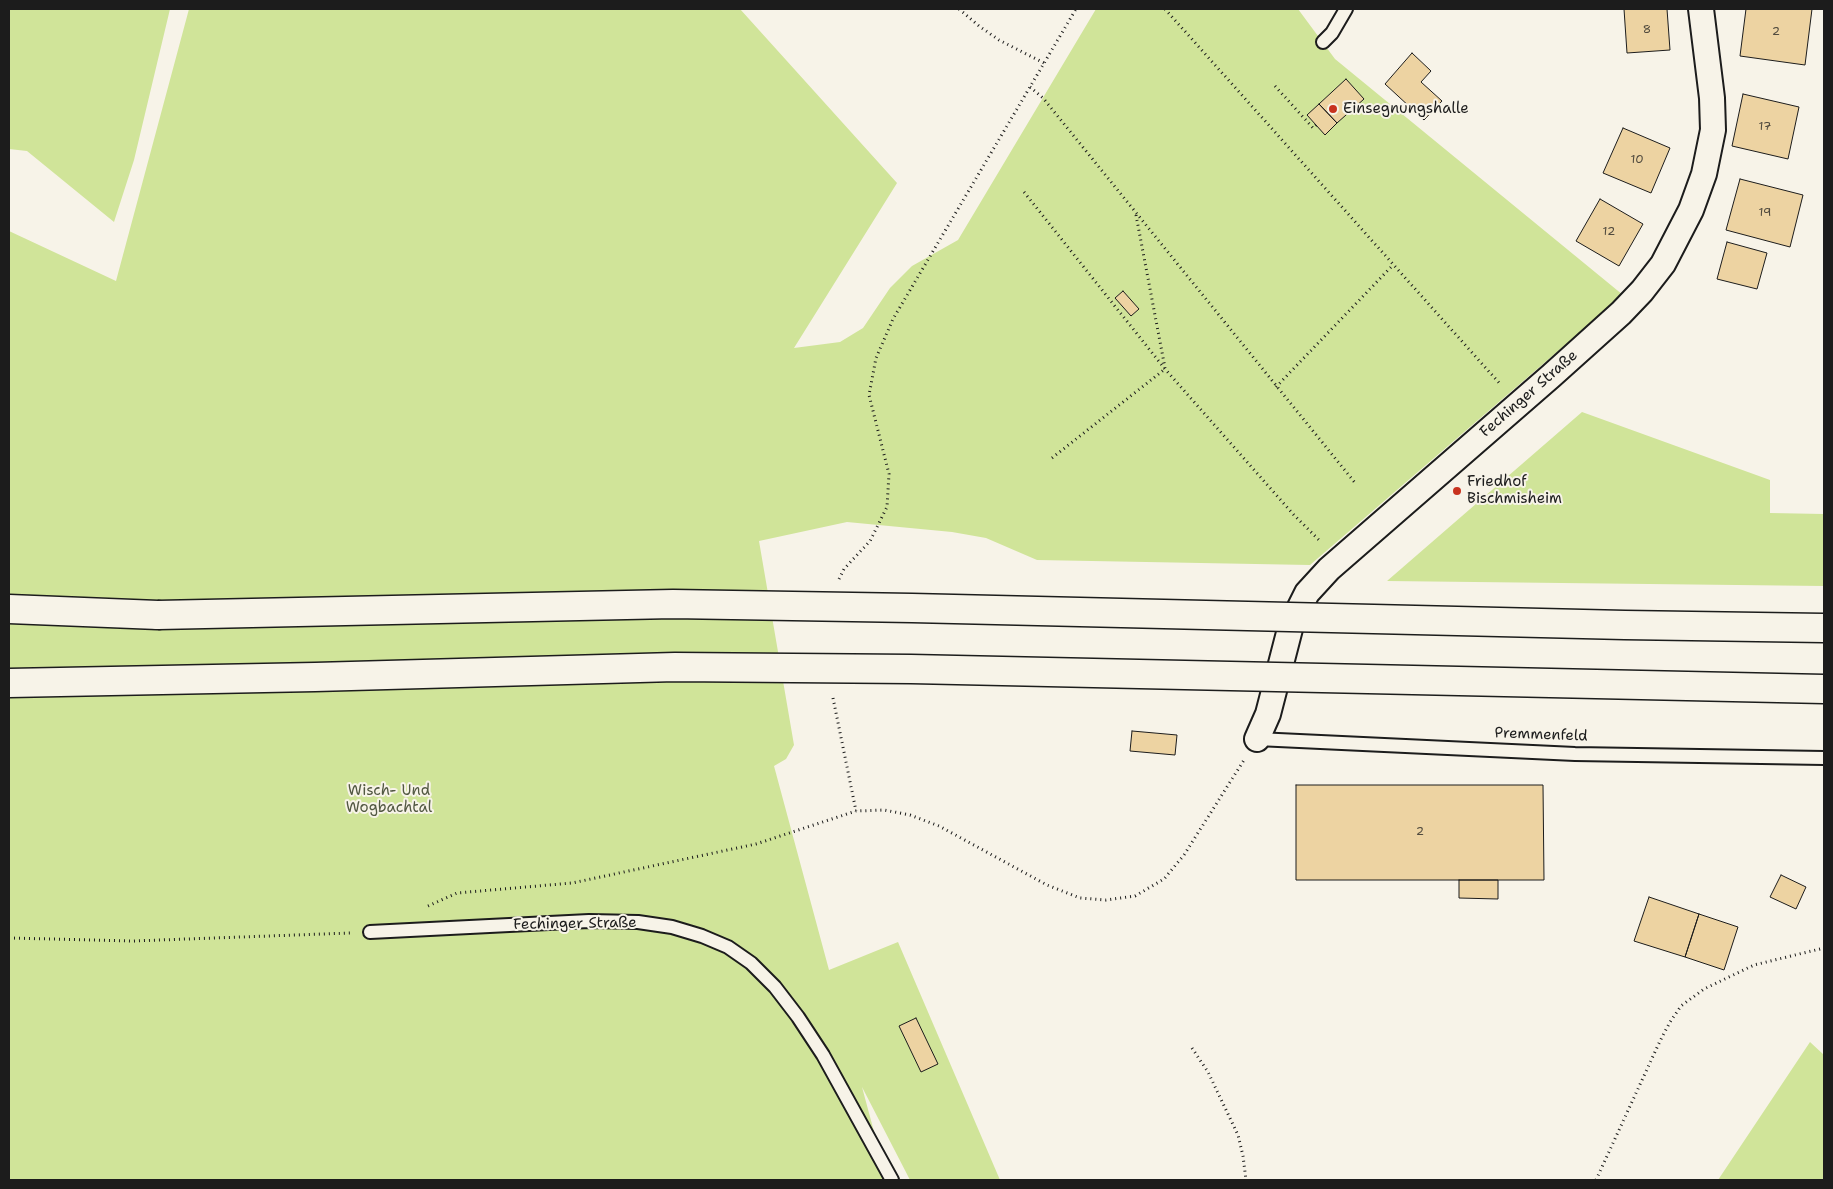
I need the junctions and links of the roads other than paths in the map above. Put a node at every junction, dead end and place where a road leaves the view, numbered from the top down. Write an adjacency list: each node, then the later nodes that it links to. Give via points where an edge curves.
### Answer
1 (1346, 9): 3 (lane)
2 (1701, 9): 8 (street, Fechinger Straße, via 1713,130 1704,174 1691,210 1663,264 1642,292 1586,345 1329,569 1307,593 1291,625 1268,714)
3 (1323, 42)
4 (9, 608): 5 (highway, bridge, via 158,615 674,604)
5 (1824, 628)
6 (9, 682): 7 (highway, bridge, via 315,678 685,667 920,669)
7 (1824, 689)
8 (1257, 739): 9 (lane, Premmenfeld, via 1575,754)
9 (1824, 758)
10 (370, 932): 11 (lane, Fechinger Straße, via 589,921 638,922 672,927 728,947 751,963 775,987 798,1017 824,1055)
11 (892, 1180)

